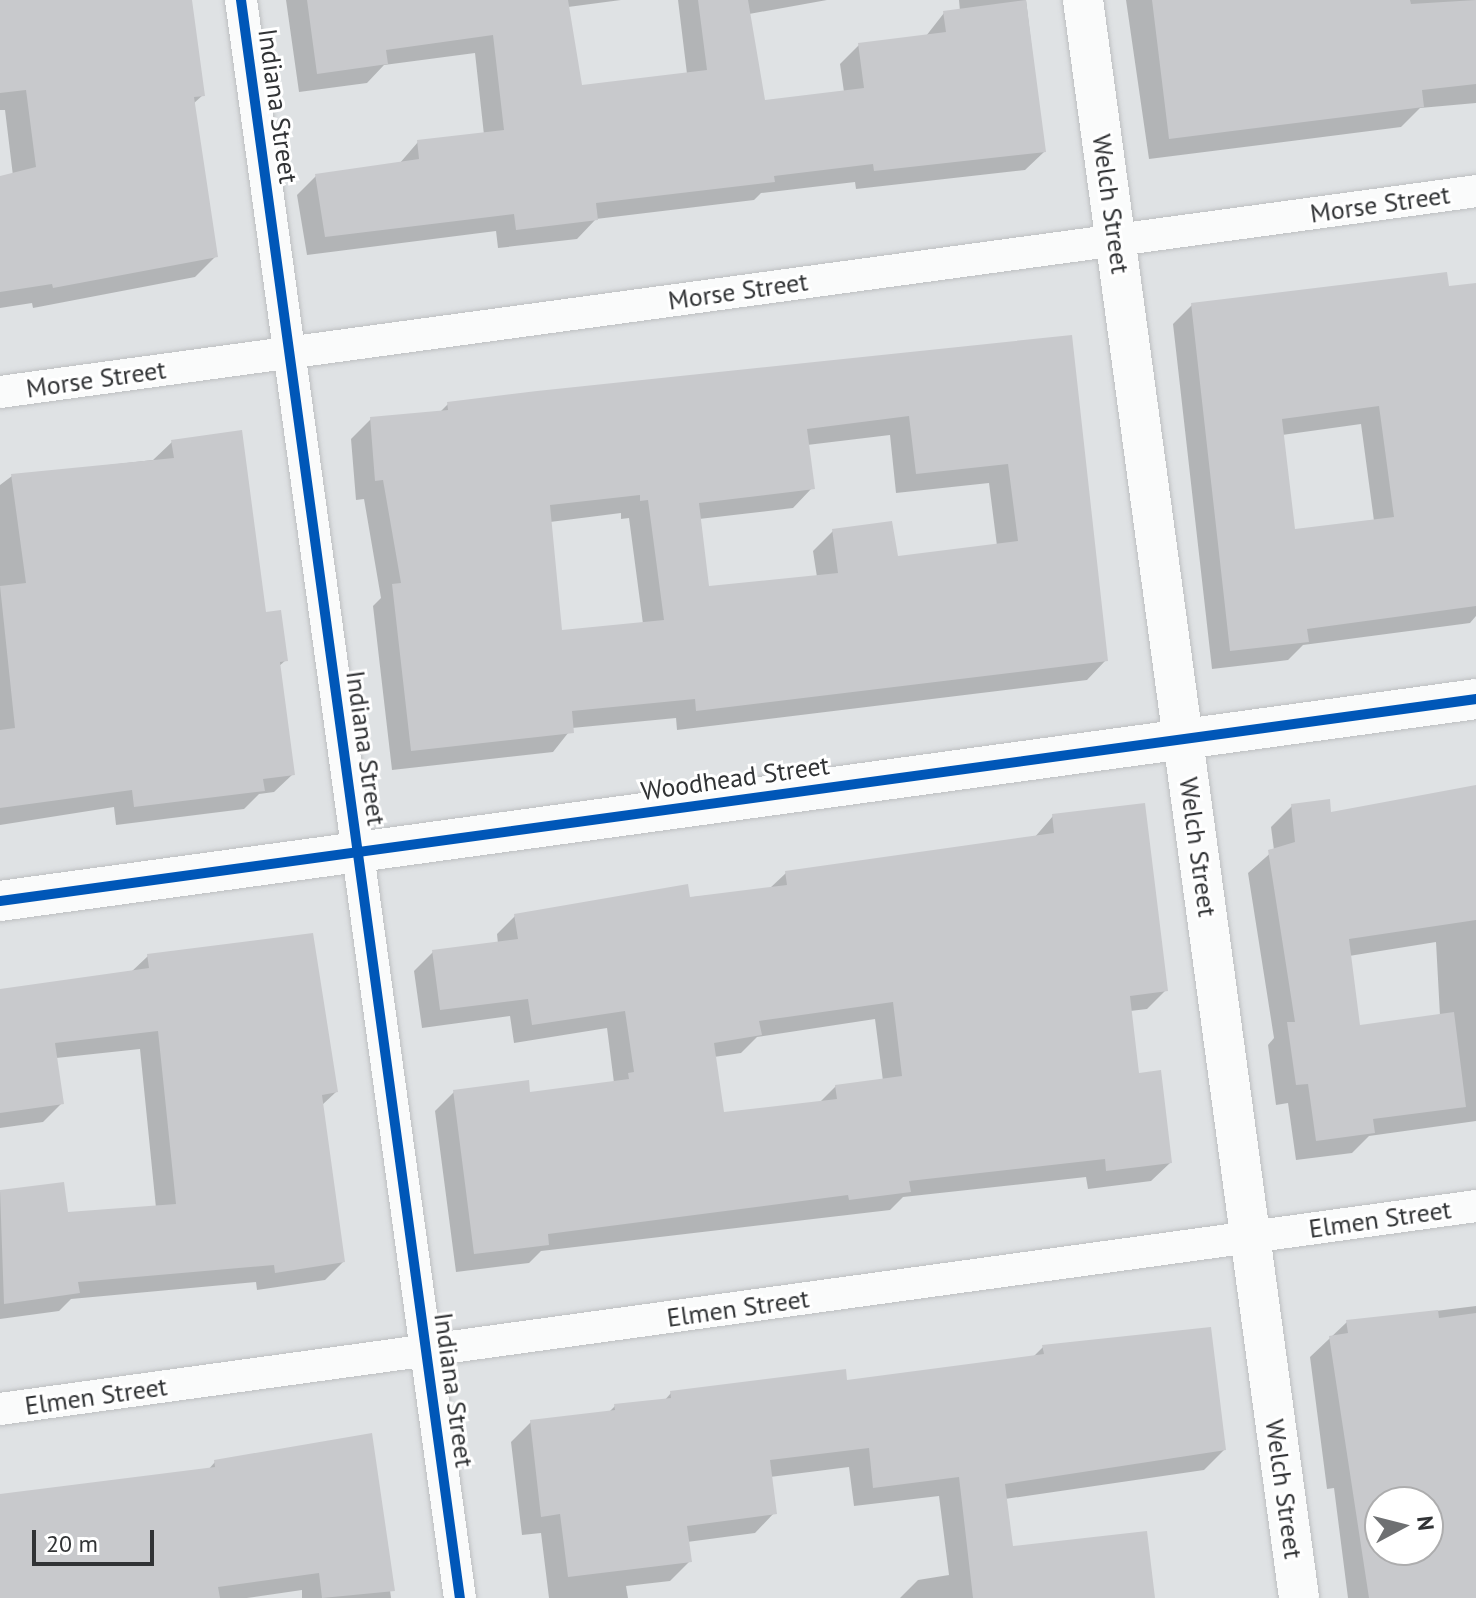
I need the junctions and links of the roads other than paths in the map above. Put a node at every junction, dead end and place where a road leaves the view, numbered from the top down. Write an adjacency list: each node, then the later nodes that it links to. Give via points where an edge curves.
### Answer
1 (241, 0): 5 (street, Indiana Street)
2 (1083, 0): 4 (street, Welch Street)
3 (1476, 191): 4 (street, Morse Street)
4 (1116, 240): 5 (street, Morse Street); 8 (street, Welch Street)
5 (289, 352): 6 (street, Morse Street); 9 (street, Indiana Street)
6 (0, 392)
7 (1476, 699): 8 (street, Woodhead Street)
8 (1183, 739): 9 (street, Woodhead Street); 12 (street, Welch Street)
9 (358, 852): 10 (street, Woodhead Street); 13 (street, Indiana Street)
10 (0, 901)
11 (1476, 1206): 12 (street, Elmen Street)
12 (1251, 1237): 13 (street, Elmen Street); 16 (street, Welch Street)
13 (426, 1351): 14 (street, Elmen Street); 15 (street, Indiana Street)
14 (0, 1409)
15 (460, 1598)
16 (1299, 1598)

